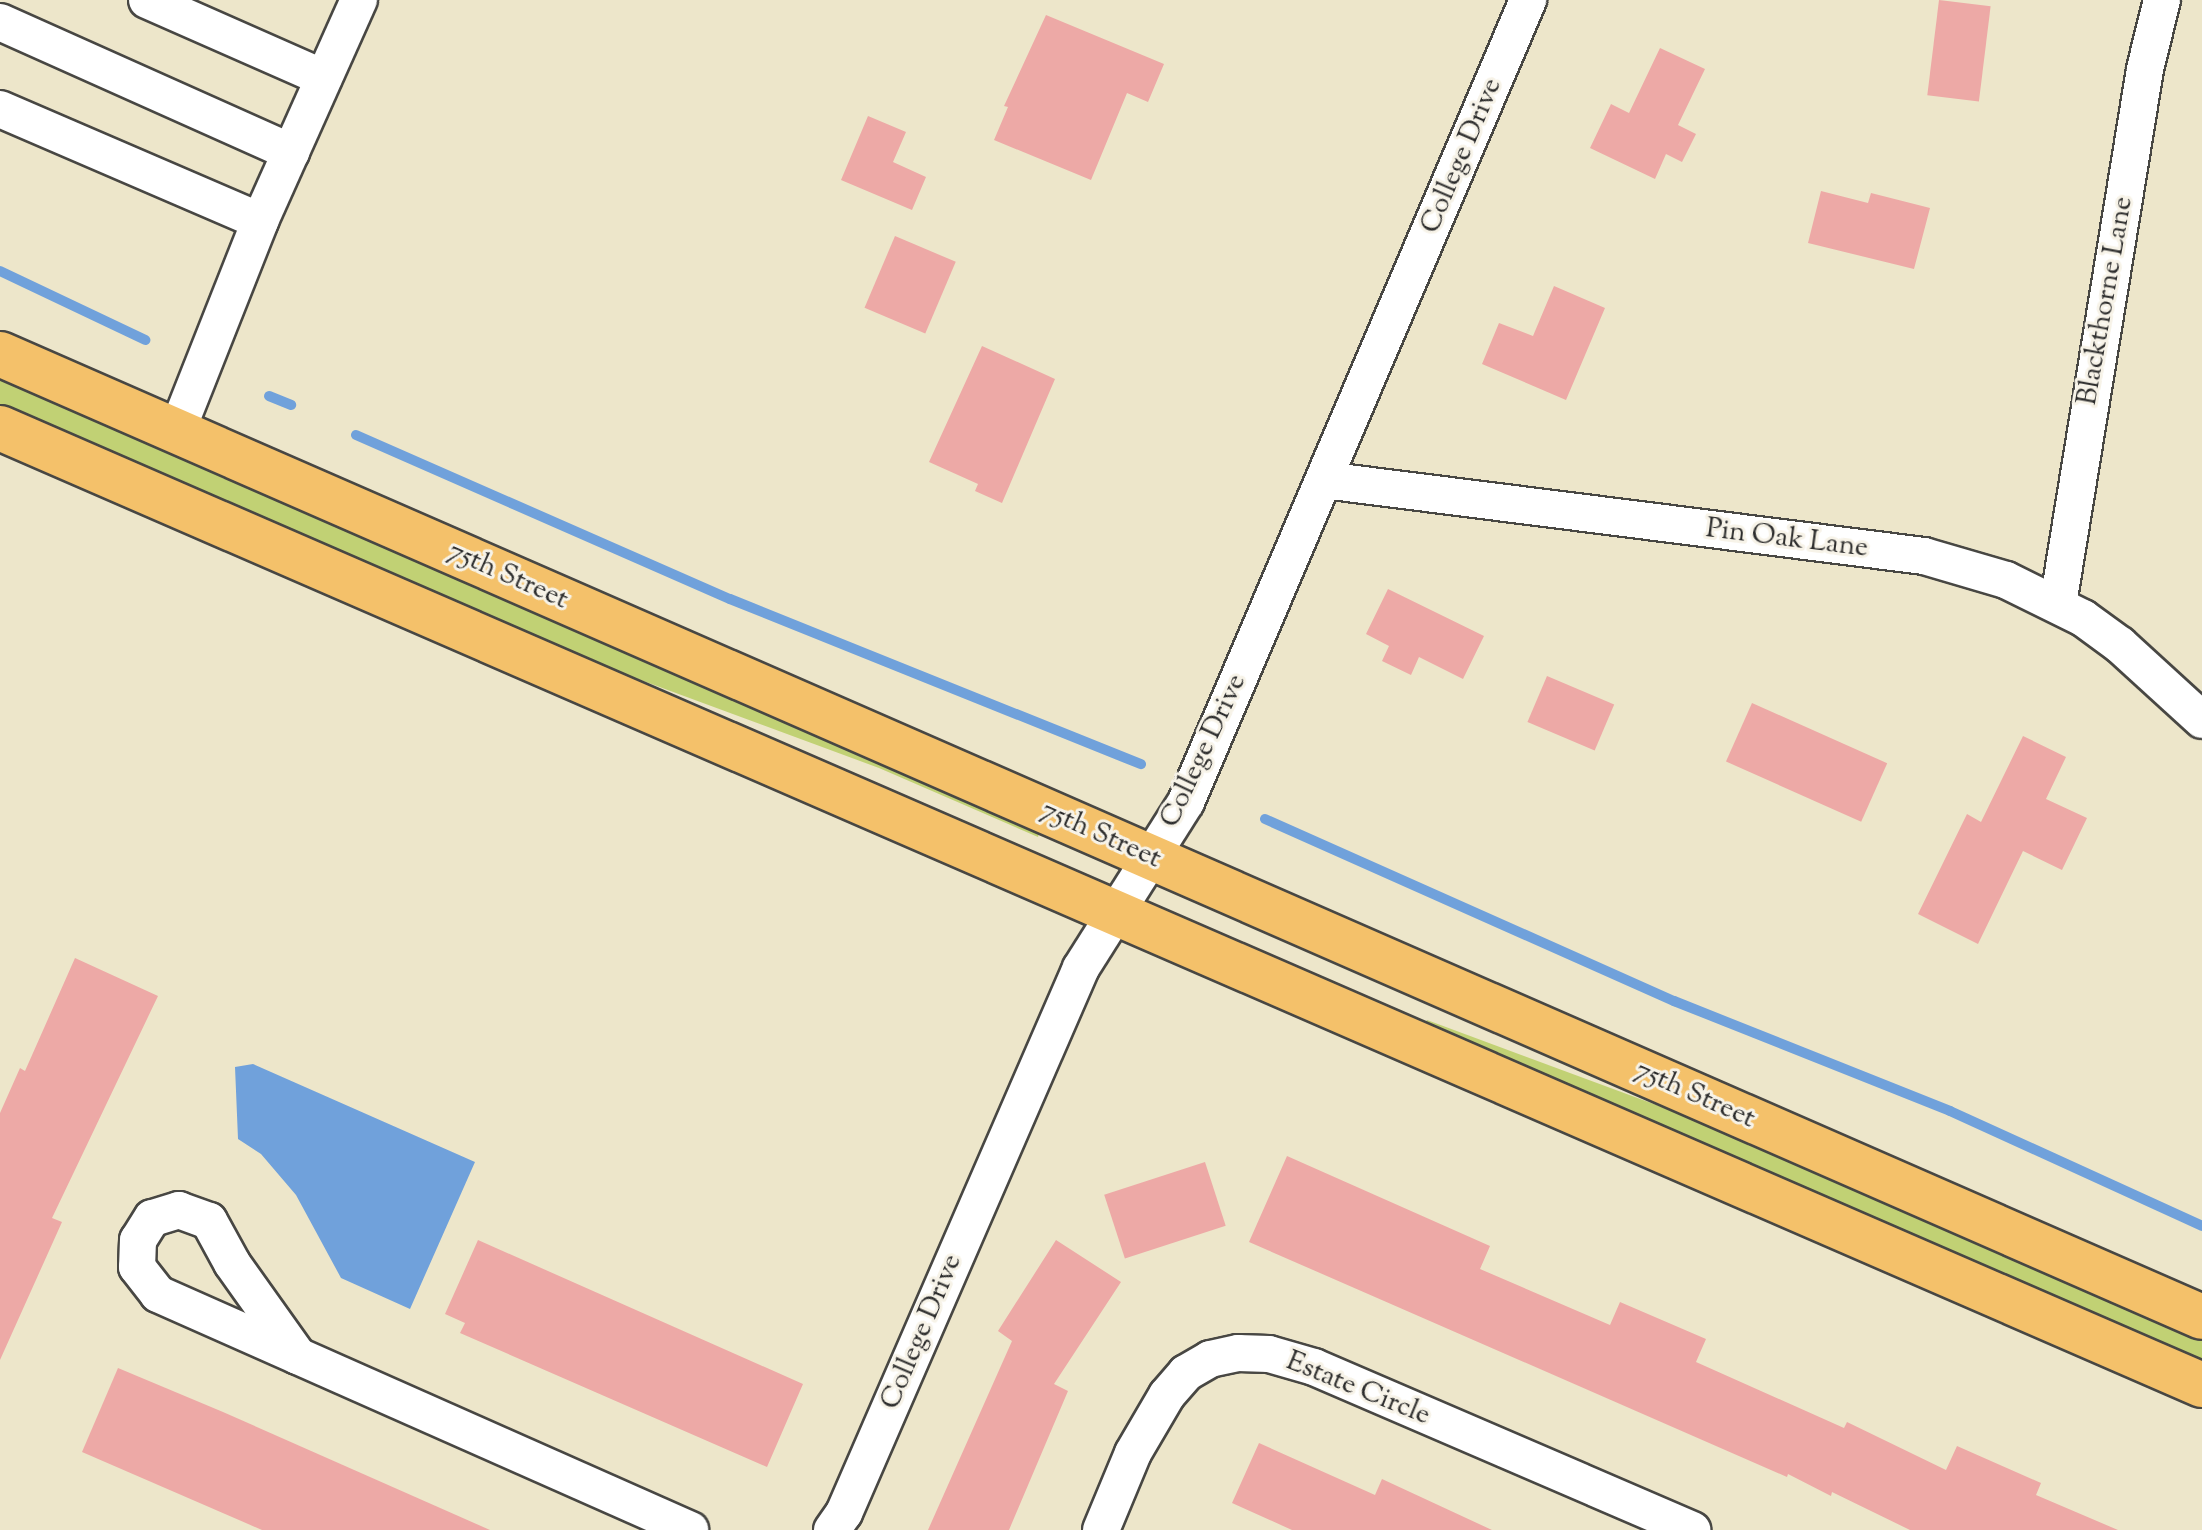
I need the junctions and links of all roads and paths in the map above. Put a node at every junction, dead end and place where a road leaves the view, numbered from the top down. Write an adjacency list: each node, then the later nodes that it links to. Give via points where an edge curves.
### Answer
1 (147, 0): 6 (street)
2 (1528, 0): 13 (street, College Drive)
3 (2162, 0): 14 (street, Blackthorne Lane, via 2140,100)
4 (353, 2): 6 (street)
5 (0, 22): 8 (street)
6 (324, 78): 8 (street)
7 (0, 109): 9 (street)
8 (291, 152): 9 (street)
9 (260, 221): 12 (street)
10 (0, 354): 12 (main road, 75th Street)
11 (0, 428): 17 (main road)
12 (177, 431): 16 (main road, 75th Street)
13 (1324, 480): 14 (street, Pin Oak Lane, via 1924,556 2006,580); 16 (street, College Drive, via 1186,802)
14 (2058, 604): 15 (street, Pin Oak Lane, via 2120,645)
15 (2202, 720)
16 (1151, 857): 17 (street, College Drive); 18 (main road, 75th Street)
17 (1116, 914): 20 (main road); 22 (street, College Drive, via 1081,968 844,1513)
18 (2202, 1317)
19 (298, 1356): 19 (street, via 158,1294 137,1267 138,1240 152,1218 179,1210 209,1221); 21 (street)
20 (2202, 1385)
21 (690, 1530)
22 (832, 1530)
23 (1101, 1530): 24 (street, Estate Circle, via 1133,1453 1167,1395 1186,1373 1210,1359 1238,1353 1269,1354 1314,1367)
24 (1692, 1530)

